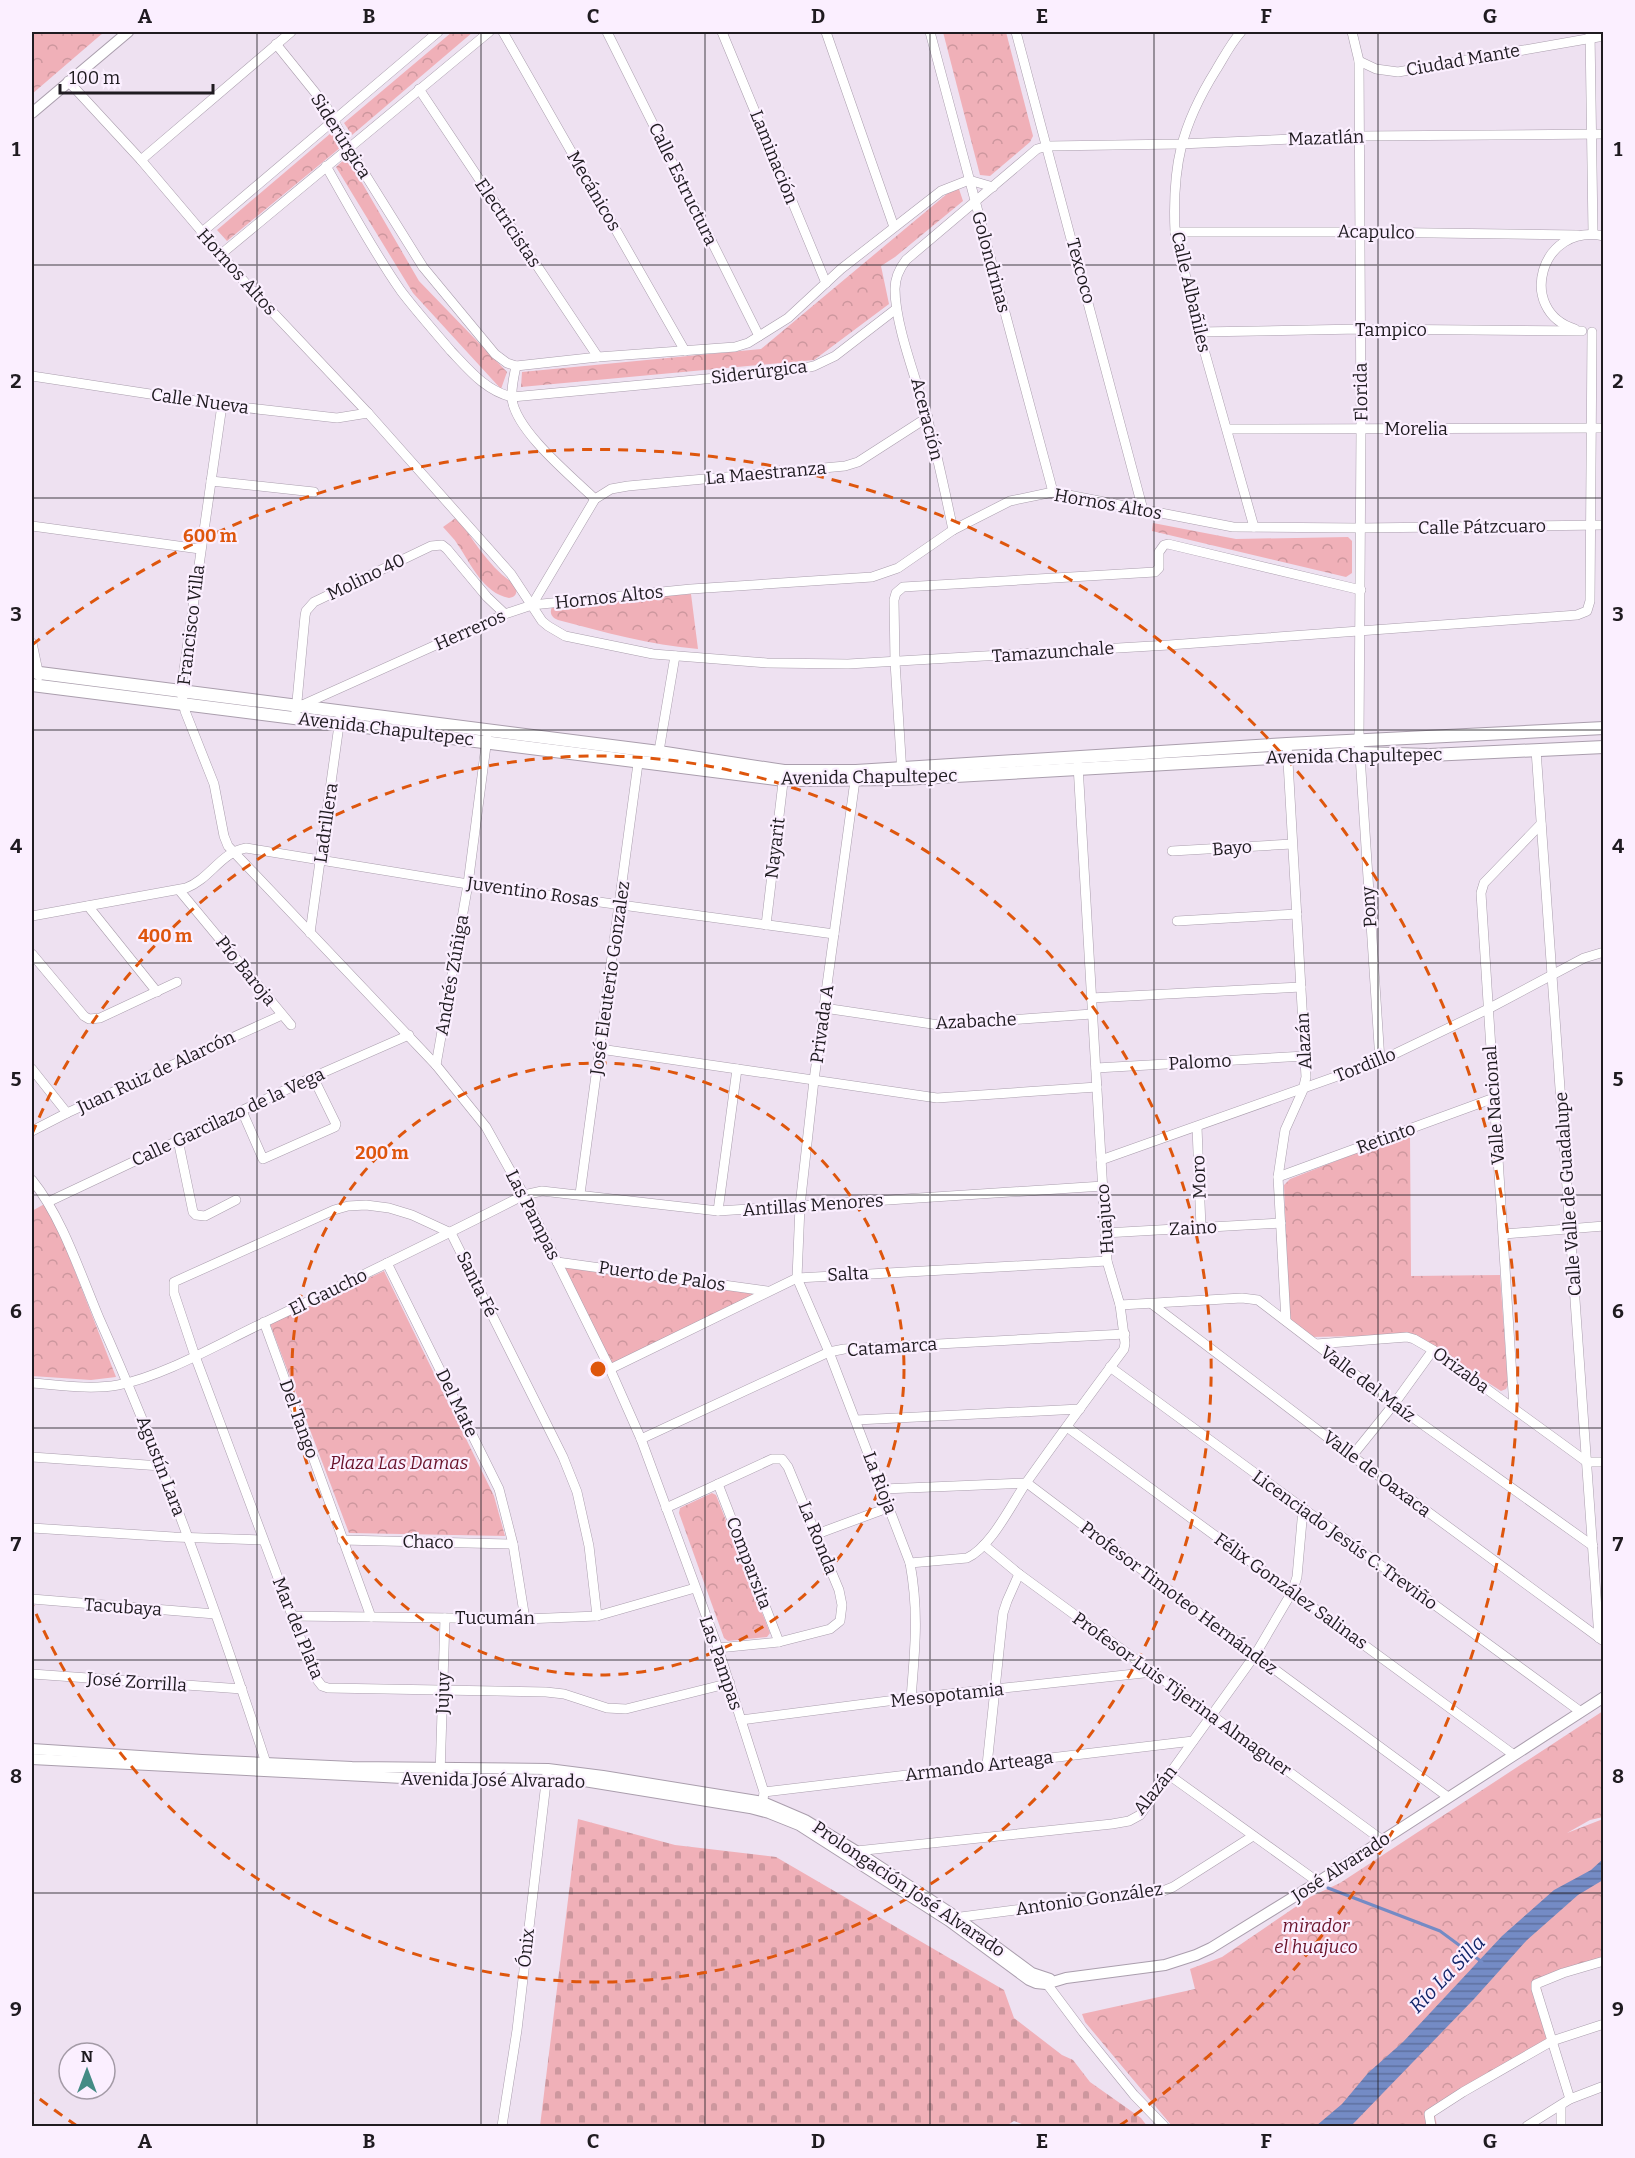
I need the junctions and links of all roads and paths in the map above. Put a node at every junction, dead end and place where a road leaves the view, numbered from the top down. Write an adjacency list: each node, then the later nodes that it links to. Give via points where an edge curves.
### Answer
1 (128, 32): 17 (street)
2 (291, 32): 15 (street)
3 (438, 32): 20 (street)
4 (489, 32): 18 (street)
5 (502, 32): 47 (street, Mecánicos)
6 (607, 32): 46 (street, Calle Estructura)
7 (722, 32): 40 (street, Laminación)
8 (826, 32): 32 (street)
9 (930, 32): 29 (street, Golondrinas)
10 (1016, 32): 25 (street, Texcoco)
11 (1241, 32): 24 (street, Calle Albañiles, via 1193,107)
12 (1352, 32): 16 (street, Florida)
13 (1591, 35): 14 (street, Ciudad Mante); 16 (street, Ciudad Mante, via 1398,72); 21 (street)
14 (1604, 36)
15 (276, 44): 20 (street, Siderúrgica); 27 (street)
16 (1359, 61): 23 (street, Florida)
17 (68, 81): 19 (street); 27 (street, Hornos Altos)
18 (419, 89): 26 (street); 48 (street, Electricistas)
19 (33, 109)
20 (334, 120): 26 (street, Siderúrgica); 35 (street)
21 (1593, 134): 22 (street, Mazatlán); 23 (street, Mazatlán); 36 (street)
22 (1604, 134)
23 (1360, 136): 24 (street, Mazatlán); 34 (street, Florida)
24 (1180, 144): 25 (street, Mazatlán); 33 (street, Calle Albañiles)
25 (1048, 146): 30 (street, via 1030,153); 63 (street, Texcoco)
26 (348, 147): 28 (street); 49 (street, Siderúrgica, via 423,267 495,354)
27 (141, 160): 35 (street, Hornos Altos)
28 (326, 166): 39 (street); 51 (street, Siderúrgica, via 378,256 420,315 476,376 498,394)
29 (969, 180): 30 (street); 31 (street, Golondrinas); 32 (street, Siderúrgica, via 941,191)
30 (993, 188): 31 (street)
31 (975, 203): 41 (street, via 900,268 895,287); 61 (street, Golondrinas)
32 (894, 227): 40 (street, Siderúrgica)
33 (1175, 232): 34 (street, Acapulco); 44 (street, Calle Albañiles)
34 (1359, 232): 37 (street, Acapulco); 42 (street, Florida)
35 (201, 233): 39 (street, Hornos Altos)
36 (1593, 233): 37 (street, Acapulco); 38 (street)
37 (1577, 235): 45 (street, via 1550,254 1541,286 1549,310 1564,324)
38 (1604, 236)
39 (220, 255): 53 (street, Hornos Altos)
40 (826, 283): 46 (street, Siderúrgica, via 788,318)
41 (896, 309): 51 (street, Siderúrgica, via 835,356 814,366); 54 (street, Aceración)
42 (1360, 329): 44 (street, Tampico); 45 (street, Tampico); 58 (street, Florida)
43 (1604, 330): 45 (street, Tampico)
44 (1199, 332): 57 (street, Calle Albañiles)
45 (1587, 332): 55 (street)
46 (759, 336): 47 (street, Siderúrgica, via 735,347)
47 (685, 351): 48 (street, Siderúrgica)
48 (598, 357): 49 (street, Siderúrgica)
49 (516, 366): 51 (street)
50 (32, 376): 52 (street, Calle Nueva)
51 (512, 397): 62 (street, via 516,415 529,434)
52 (222, 405): 53 (street, Calle Nueva, via 337,418); 59 (street, Francisco Villa)
53 (368, 413): 72 (street, Hornos Altos, via 511,574)
54 (927, 417): 62 (street, La Maestranza, via 858,462 845,466 628,486 611,489); 69 (street, Aceración)
55 (1591, 428): 56 (street, Morelia); 58 (street, Morelia); 64 (street)
56 (1604, 428)
57 (1228, 429): 58 (street, Morelia); 67 (street, Calle Albañiles)
58 (1361, 429): 68 (street, Florida)
59 (211, 481): 60 (street); 70 (street, Francisco Villa)
60 (314, 492)
61 (1053, 492): 63 (street, Hornos Altos); 69 (street, Hornos Altos, via 1010,501)
62 (595, 499): 72 (street)
63 (1143, 510): 67 (street, Hornos Altos, via 1233,527)
64 (1591, 525): 65 (street, Calle Pátzcuaro); 68 (street, Calle Pátzcuaro); 74 (street, Tamazunchale, via 1587,611 1577,615)
65 (1604, 525)
66 (32, 526): 70 (street)
67 (1254, 527): 68 (street, Hornos Altos)
68 (1360, 528): 71 (street, Florida)
69 (954, 531): 72 (street, Hornos Altos, via 898,568 872,577 691,588)
70 (200, 549): 80 (street, Francisco Villa)
71 (1361, 590): 74 (street, Florida); 77 (street, Hornos Altos, via 1168,544 1160,549 1159,568 1155,572 909,586 898,590 894,600)
72 (532, 605): 73 (street, Herreros); 76 (street, Tamazunchale, via 548,626 565,636)
73 (505, 614): 81 (street, Herreros); 81 (street, Molino 40, via 442,544 431,546 309,606)
74 (1361, 630): 77 (street, Tamazunchale); 85 (street, Florida)
75 (32, 643): 78 (street)
76 (675, 656): 77 (street, Tamazunchale, via 767,663); 89 (street)
77 (895, 662): 93 (street)
78 (35, 673): 79 (street); 80 (main road)
79 (36, 686): 80 (main road, Avenida Chapultepec)
80 (182, 697): 81 (main road, Avenida Chapultepec); 98 (street, Las Pampas, via 209,770 224,836)
81 (296, 712): 82 (main road, Avenida Chapultepec)
82 (340, 718): 84 (main road, Avenida Chapultepec); 100 (street, Ladrillera)
83 (1604, 728): 85 (main road, Avenida Chapultepec)
84 (487, 737): 90 (main road, Avenida Chapultepec); 101 (street, Andrés Zúñiga)
85 (1359, 747): 87 (main road, Avenida Chapultepec); 88 (main road, Avenida Chapultepec, via 1430,755); 126 (street, Pony)
86 (1604, 747): 88 (main road, Avenida Chapultepec)
87 (1287, 750): 91 (main road, Avenida Chapultepec); 97 (street, Alazán)
88 (1536, 750): 96 (street, Calle Valle de Guadalupe)
89 (659, 752): 90 (main road); 92 (street); 94 (main road)
90 (639, 756): 92 (main road, Avenida Chapultepec); 103 (street, José Eleuterio Gonzalez)
91 (1078, 763): 93 (main road, Avenida Chapultepec); 117 (street, Huajuco)
92 (658, 766): 94 (main road, Avenida Chapultepec)
93 (902, 774): 95 (main road, Avenida Chapultepec)
94 (784, 776): 95 (main road, Avenida Chapultepec); 108 (street, Nayarit)
95 (856, 776): 110 (street, Privada A)
96 (1541, 824): 113 (street, Calle Valle de Guadalupe); 119 (street, Valle Nacional, via 1482,886)
97 (1292, 844): 99 (street, Bayo); 105 (street, Alazán)
98 (233, 851): 100 (street, Juventino Rosas, via 246,848); 102 (street, via 199,882); 109 (street, Las Pampas)
99 (1172, 851)
100 (321, 859): 101 (street, Juventino Rosas); 109 (street, Ladrillera)
101 (468, 884): 103 (street, Juventino Rosas); 127 (street, Andrés Zúñiga)
102 (179, 890): 104 (street); 121 (street, Pío Baroja)
103 (620, 904): 108 (street, Juventino Rosas); 124 (street, José Eleuterio Gonzalez)
104 (88, 906): 106 (street); 116 (street)
105 (1297, 914): 107 (street); 115 (street, Alazán)
106 (32, 916)
107 (1177, 921)
108 (766, 925): 110 (street, Juventino Rosas)
109 (310, 933): 123 (street, Las Pampas)
110 (834, 934): 118 (street, Privada A)
111 (1604, 952): 113 (street)
112 (32, 954): 116 (street, via 89,1019 100,1018)
113 (1552, 974): 119 (street, Tordillo); 154 (street, Calle Valle de Guadalupe)
114 (177, 982): 116 (street)
115 (1301, 987): 117 (street); 125 (street, Alazán)
116 (157, 992)
117 (1091, 998): 120 (street, Huajuco)
118 (824, 1008): 120 (street, Azabache, via 939,1025); 132 (street, Privada A)
119 (1488, 1009): 126 (street, Tordillo); 135 (street, Valle Nacional)
120 (1092, 1014): 128 (street, Huajuco)
121 (282, 1015): 122 (street, Pío Baroja); 137 (street, Juan Ruiz de Alarcón)
122 (291, 1025)
123 (409, 1035): 127 (street, Las Pampas); 131 (street, Calle Garcilazo de la Vega)
124 (600, 1049): 129 (street); 145 (street, José Eleuterio Gonzalez)
125 (1305, 1056): 128 (street, Palomo); 134 (street, Alazán)
126 (1380, 1061): 134 (street, Tordillo)
127 (436, 1065): 146 (street, Las Pampas, via 482,1121)
128 (1096, 1068): 133 (street, Huajuco)
129 (737, 1069): 132 (street); 150 (street)
130 (32, 1070): 137 (street)
131 (313, 1077): 136 (street, Calle Garcilazo de la Vega); 136 (street, via 335,1127 263,1159)
132 (814, 1080): 133 (street, via 937,1098); 149 (street, Privada A)
133 (1097, 1087): 141 (street, Huajuco)
134 (1303, 1090): 138 (street, Tordillo); 142 (street, Alazán, via 1285,1130)
135 (1494, 1098): 142 (street, Retinto); 157 (street, Valle Nacional)
136 (242, 1111): 140 (street, Calle Garcilazo de la Vega)
137 (67, 1113): 139 (street, Juan Ruiz de Alarcón)
138 (1197, 1127): 141 (street, Tordillo); 153 (street, Moro)
139 (32, 1131)
140 (178, 1140): 147 (street, via 195,1215 205,1216); 148 (street, Calle Garcilazo de la Vega)
141 (1101, 1160): 144 (street, Huajuco)
142 (1278, 1178): 151 (street, Alazán)
143 (32, 1180): 148 (street, Agustín Lara)
144 (1102, 1186): 149 (street, Antillas Menores); 156 (street, Huajuco)
145 (580, 1194): 146 (street, Antillas Menores, via 542,1191); 150 (street, Antillas Menores)
146 (524, 1195): 155 (street, El Gaucho); 159 (street, Las Pampas)
147 (236, 1200)
148 (48, 1202): 176 (street, Agustín Lara)
149 (800, 1206): 150 (street, Antillas Menores); 161 (street, Privada A)
150 (718, 1211)
151 (1281, 1223): 153 (street, Zaino); 166 (street, Alazán)
152 (1604, 1226): 154 (street)
153 (1202, 1228): 156 (street, Zaino)
154 (1570, 1228): 157 (street); 185 (street, Calle Valle de Guadalupe)
155 (451, 1233): 160 (street, El Gaucho); 162 (street, Santa Fé, via 389,1208 348,1206); 209 (street, Santa Fé, via 577,1492 589,1546)
156 (1105, 1233): 158 (street, Huajuco)
157 (1503, 1234): 178 (street, Valle Nacional)
158 (1107, 1261): 161 (street, Salta); 165 (street, Huajuco)
159 (557, 1262): 163 (street, Puerto de Palos); 174 (street, Las Pampas)
160 (387, 1263): 167 (street, El Gaucho); 199 (street, Del Mate, via 499,1489)
161 (797, 1278): 163 (street, Salta); 171 (street, La Rioja)
162 (174, 1282): 172 (street, Mar del Plata, via 174,1293)
163 (767, 1291): 174 (street, Salta)
164 (1152, 1304): 165 (street, Valle del Maíz); 166 (street, Valle del Maíz, via 1248,1297); 183 (street, Valle de Oaxaca)
165 (1120, 1305): 168 (street, Huajuco)
166 (1286, 1321): 169 (street, Valle del Maíz)
167 (264, 1322): 172 (street, El Gaucho); 198 (street, Del Tango)
168 (1125, 1334): 171 (street, Catamarca); 173 (street, via 1124,1349)
169 (1316, 1344): 170 (street, Orizaba, via 1407,1337); 177 (street, Valle del Maíz)
170 (1433, 1350): 177 (street); 178 (street, Orizaba)
171 (829, 1352): 180 (street, La Rioja); 182 (street, Catamarca)
172 (195, 1356): 176 (street, El Gaucho); 197 (street, Mar del Plata)
173 (1110, 1367): 179 (street); 193 (street, Licenciado Jesús C. Treviño)
174 (610, 1369): 182 (street, Las Pampas)
175 (32, 1383): 176 (street, El Gaucho)
176 (128, 1383): 187 (street, Agustín Lara)
177 (1394, 1404): 183 (street); 201 (street, Valle del Maíz)
178 (1514, 1408): 185 (street, Orizaba)
179 (1080, 1409): 180 (street); 181 (street)
180 (856, 1420): 190 (street, La Rioja)
181 (1067, 1427): 188 (street); 205 (street, Félix González Salinas)
182 (641, 1439): 192 (street, Las Pampas)
183 (1352, 1456): 213 (street, Valle de Oaxaca)
184 (32, 1457): 187 (street)
185 (1587, 1462): 186 (street); 201 (street, Calle Valle de Guadalupe)
186 (1604, 1462)
187 (161, 1466): 196 (street, Agustín Lara)
188 (1027, 1483): 190 (street); 200 (street); 216 (street, Profesor Timoteo Hernández)
189 (718, 1484): 192 (street, La Ronda); 195 (street, La Ronda, via 782,1459); 214 (street, Comparsita)
190 (883, 1489): 191 (street, La Rioja)
191 (890, 1506): 195 (street); 202 (street, La Rioja)
192 (666, 1508): 204 (street, Las Pampas)
193 (1303, 1509): 205 (street, Alazán); 225 (street, Licenciado Jesús C. Treviño)
194 (32, 1528): 196 (street)
195 (817, 1534): 214 (street, La Ronda, via 839,1590 840,1621 830,1629)
196 (189, 1538): 197 (street); 207 (street, Agustín Lara)
197 (263, 1540): 208 (street, Mar del Plata)
198 (342, 1540): 199 (street, Chaco); 210 (street, Del Tango)
199 (513, 1544): 212 (street, Del Mate)
200 (984, 1545): 202 (street, via 967,1558); 203 (street, Profesor Luis Tijerina Almaguer)
201 (1593, 1546): 213 (street, Calle Valle de Guadalupe)
202 (910, 1563): 224 (street, La Rioja, via 917,1628)
203 (1020, 1574): 217 (street, Profesor Luis Tijerina Almaguer); 221 (street, via 1004,1613)
204 (695, 1588): 209 (street, Tucumán); 215 (street, Las Pampas)
205 (1292, 1592): 216 (street, Alazán); 230 (street, Félix González Salinas)
206 (32, 1599): 207 (street, Tacubaya)
207 (215, 1614): 220 (street, Agustín Lara)
208 (292, 1616): 210 (street, Tucumán); 222 (street, Mar del Plata, via 322,1686)
209 (597, 1616): 212 (street, Tucumán)
210 (371, 1617): 211 (street, Tucumán)
211 (445, 1618): 212 (street, Tucumán); 222 (street, Jujuy)
212 (525, 1619)
213 (1601, 1640)
214 (779, 1642): 215 (street, La Ronda)
215 (718, 1648): 219 (street, Las Pampas)
216 (1254, 1655): 226 (street, Alazán); 237 (street, Profesor Timoteo Hernández)
217 (1153, 1672): 221 (street, Mesopotamia); 226 (street, Profesor Luis Tijerina Almaguer)
218 (32, 1674): 220 (street, José Zorrilla)
219 (730, 1683): 222 (street, Mar del Plata, via 626,1709 606,1708 546,1692); 227 (street, Las Pampas)
220 (242, 1689): 233 (street, Agustín Lara)
221 (995, 1690): 224 (street, Mesopotamia); 232 (street)
222 (444, 1691): 234 (street, Jujuy)
223 (1604, 1697): 225 (street, José Alvarado)
224 (911, 1698): 227 (street, Mesopotamia)
225 (1581, 1712): 230 (street, José Alvarado)
226 (1212, 1715): 228 (street, Alazán); 240 (street, Profesor Luis Tijerina Almaguer)
227 (741, 1720): 238 (street, Las Pampas)
228 (1193, 1741): 232 (street, Armando Arteaga); 236 (street, Alazán)
229 (32, 1749): 233 (street, Avenida José Alvarado)
230 (1514, 1755): 237 (street, José Alvarado)
231 (32, 1759): 233 (street, Avenida José Alvarado)
232 (987, 1765): 238 (street, Armando Arteaga)
233 (266, 1767): 234 (street, Avenida José Alvarado, via 389,1768)
234 (440, 1774): 235 (street, Avenida José Alvarado)
235 (547, 1774): 238 (street, Prolongación José Alvarado, via 603,1776); 251 (street, Ónix)
236 (1169, 1775): 239 (street); 241 (street, Alazán, via 1140,1815 1129,1821)
237 (1448, 1797): 240 (street, José Alvarado)
238 (762, 1802): 241 (street, Prolongación José Alvarado, via 805,1820)
239 (1253, 1836): 242 (street); 243 (street, Antonio González, via 1163,1891)
240 (1382, 1840): 242 (street, José Alvarado)
241 (852, 1854): 243 (street, Prolongación José Alvarado)
242 (1318, 1882): 245 (street, José Alvarado, via 1196,1955 1165,1965)
243 (952, 1918): 245 (street, Prolongación José Alvarado)
244 (1604, 1961): 247 (street, via 1536,1984)
245 (1048, 1981): 252 (street, Prolongación José Alvarado, via 1134,2095)
246 (1604, 2024): 247 (street)
247 (1552, 2041): 249 (street); 253 (street, via 1429,2114)
248 (1604, 2086): 249 (street)
249 (1570, 2099): 250 (street)
250 (1561, 2106): 254 (street); 255 (street)
251 (502, 2127)
252 (1164, 2127)
253 (1431, 2127)
254 (1527, 2127)
255 (1561, 2127)

